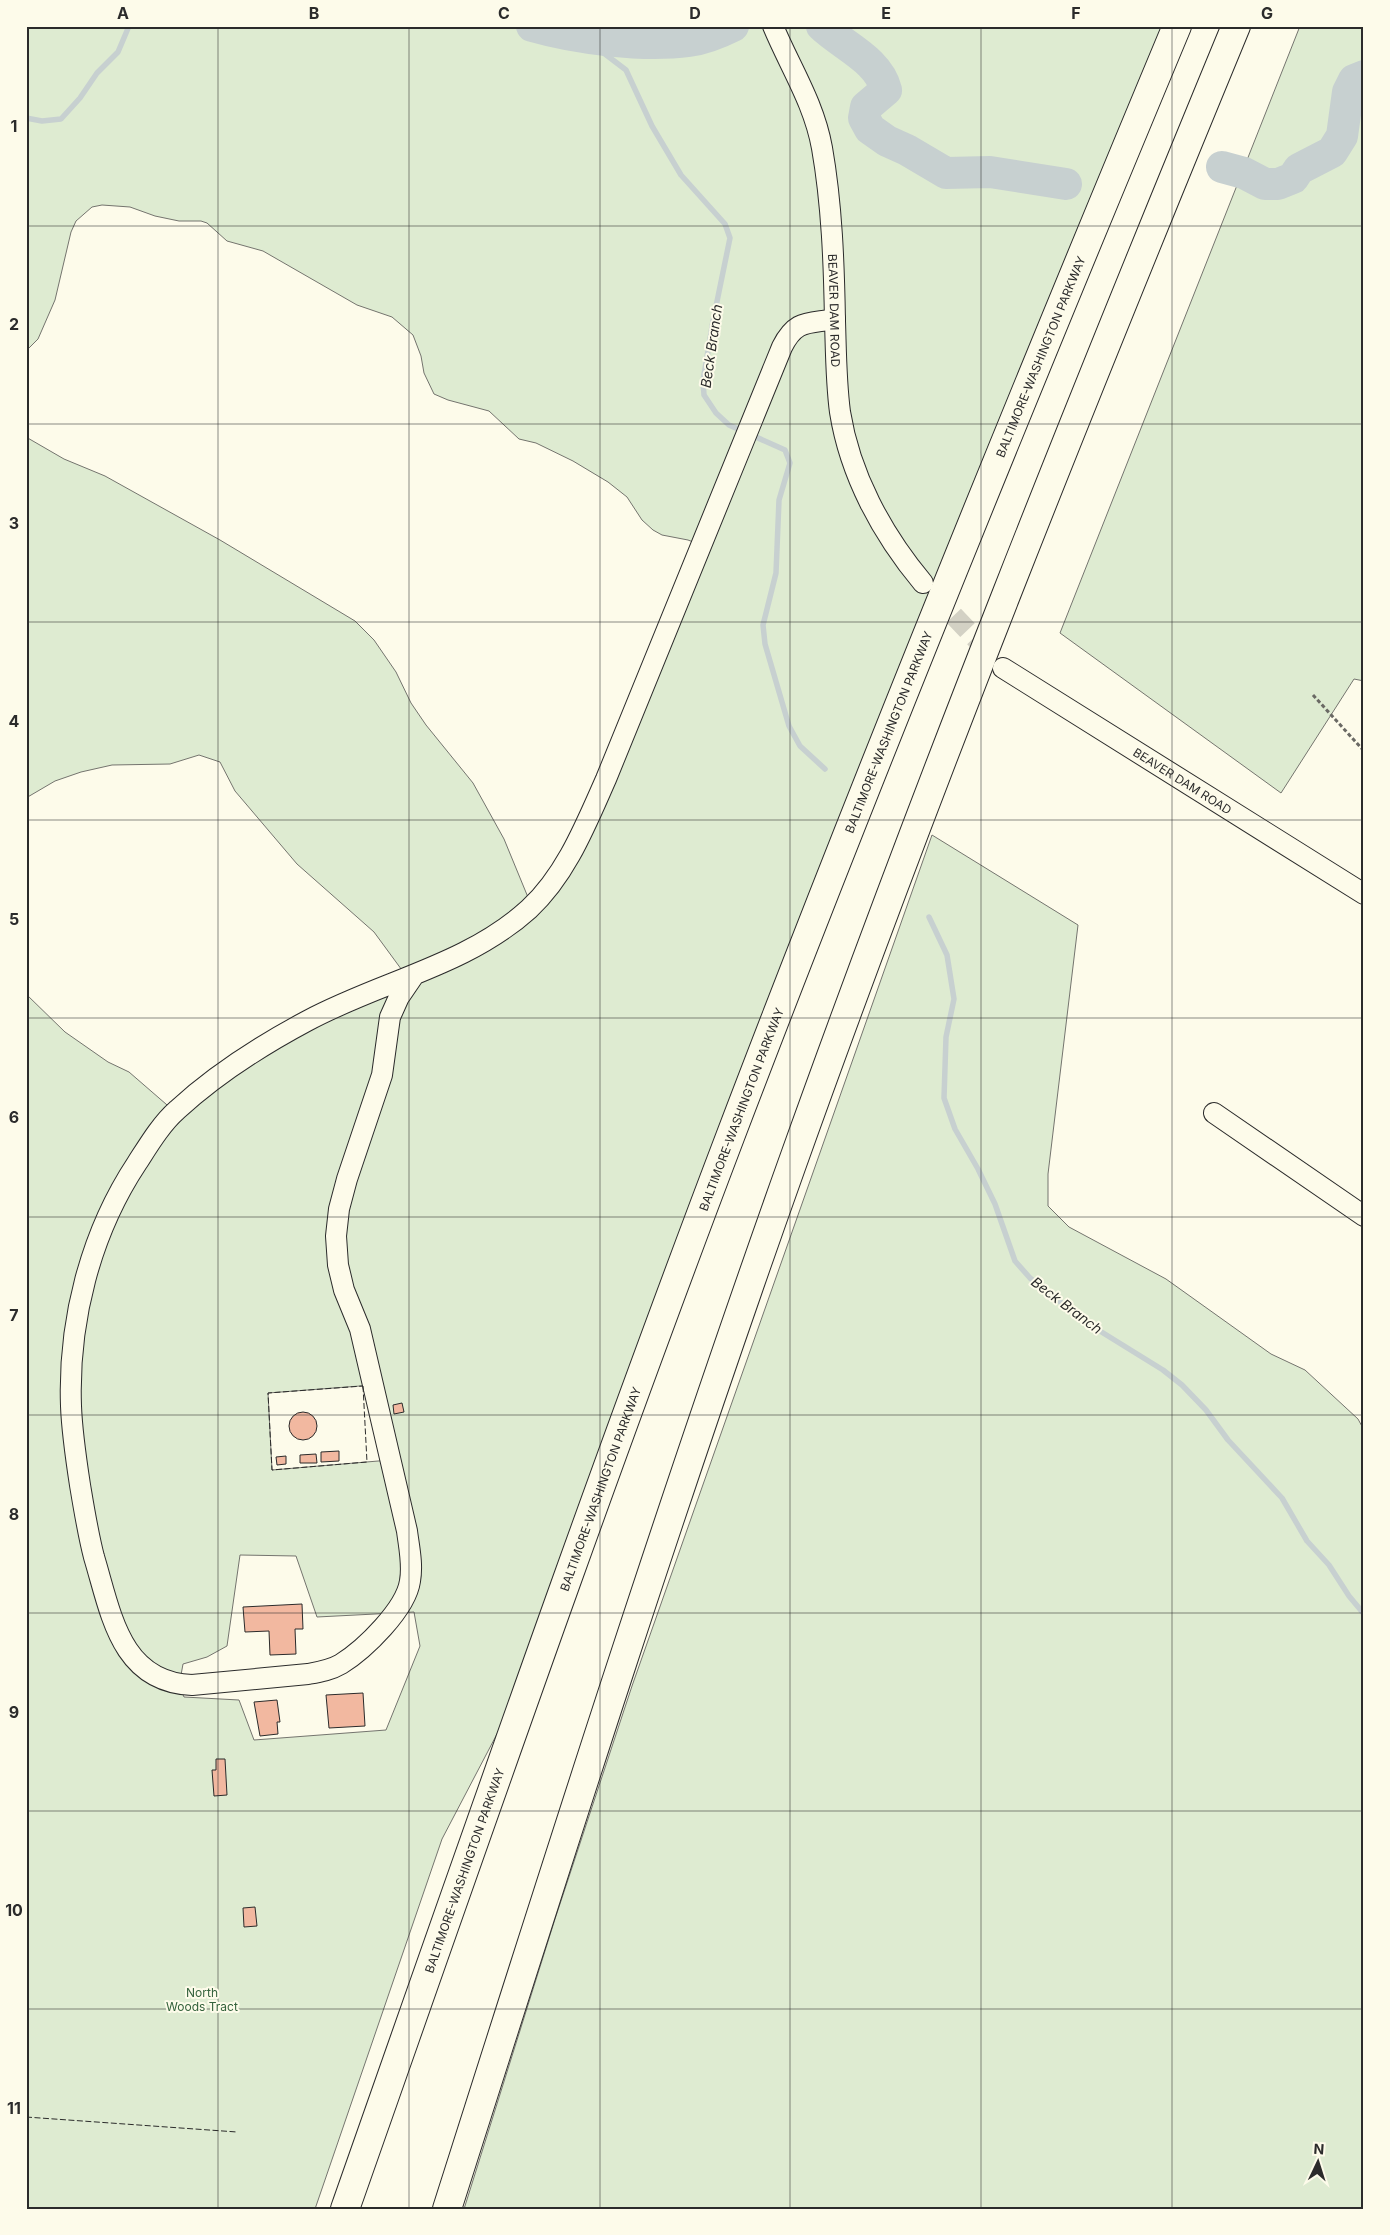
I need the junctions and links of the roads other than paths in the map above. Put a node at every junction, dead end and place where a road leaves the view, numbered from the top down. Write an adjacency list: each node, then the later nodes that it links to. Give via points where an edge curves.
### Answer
1 (1177, 26): 11 (highway, BALTIMORE-WASHINGTON PARKWAY, via 944,590 731,1135 542,1648)
2 (1236, 26): 12 (highway, via 1002,603 793,1162 617,1674)
3 (774, 28): 4 (street, BEAVER DAM ROAD, via 804,89 822,148)
4 (835, 319): 5 (street, BEAVER DAM ROAD, via 838,395 850,455 885,532); 8 (street, via 798,326 782,347 610,770 564,866 544,894 508,927 465,952)
5 (922, 583)
6 (1003, 668): 7 (street, BEAVER DAM ROAD)
7 (1364, 894)
8 (414, 975): 8 (street, via 390,1017 382,1075 338,1209 336,1236 344,1290 360,1329 407,1531 411,1562 408,1590 389,1619 351,1656 332,1668 279,1677 192,1685 174,1683 140,1667 130,1656 93,1552 84,1507 71,1407 72,1366 84,1281 100,1233 123,1185 174,1112 231,1067 309,1020)
9 (1214, 1113): 10 (street)
10 (1364, 1216)
11 (345, 2209)
12 (447, 2209)

